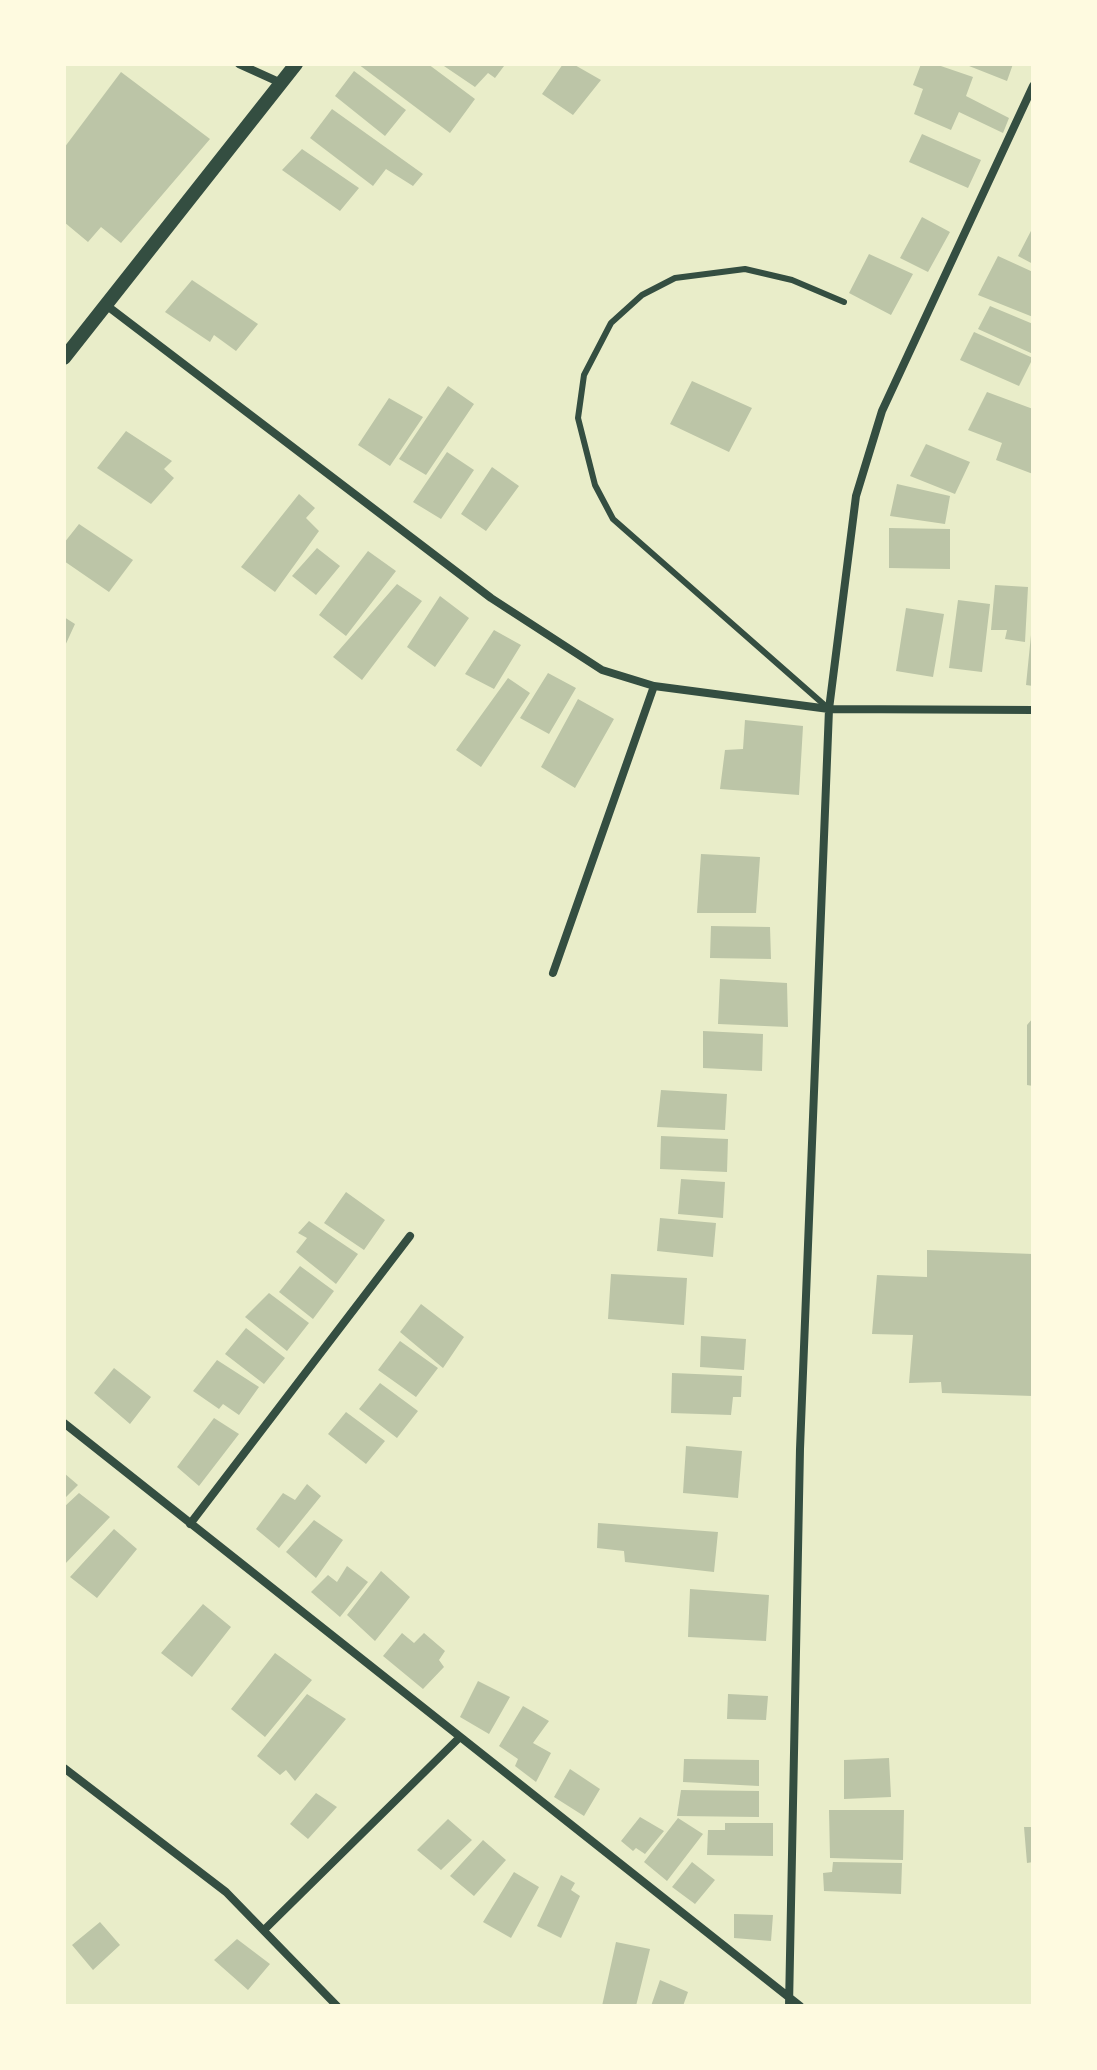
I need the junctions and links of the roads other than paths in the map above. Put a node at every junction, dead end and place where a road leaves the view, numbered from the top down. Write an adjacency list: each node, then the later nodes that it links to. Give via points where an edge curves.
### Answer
1 (239, 64): 3 (street)
2 (296, 64): 3 (street)
3 (281, 83): 6 (street)
4 (1033, 86): 9 (street, via 882,411 856,496)
5 (844, 302): 9 (lane, via 792,280 745,269 675,278 642,295 611,323 584,375 578,418 595,485 613,519)
6 (106, 305): 7 (street); 8 (street, via 491,598 602,670)
7 (64, 358)
8 (654, 686): 9 (street); 11 (street)
9 (829, 709): 10 (street); 18 (street, via 800,1449)
10 (1033, 710)
11 (553, 973)
12 (410, 1236): 14 (street)
13 (64, 1423): 14 (street)
14 (190, 1524): 15 (street)
15 (459, 1738): 17 (street); 18 (street)
16 (64, 1768): 17 (street, via 226,1892)
17 (264, 1930): 19 (street)
18 (790, 2002): 20 (street)
19 (337, 2006)
20 (800, 2006)

